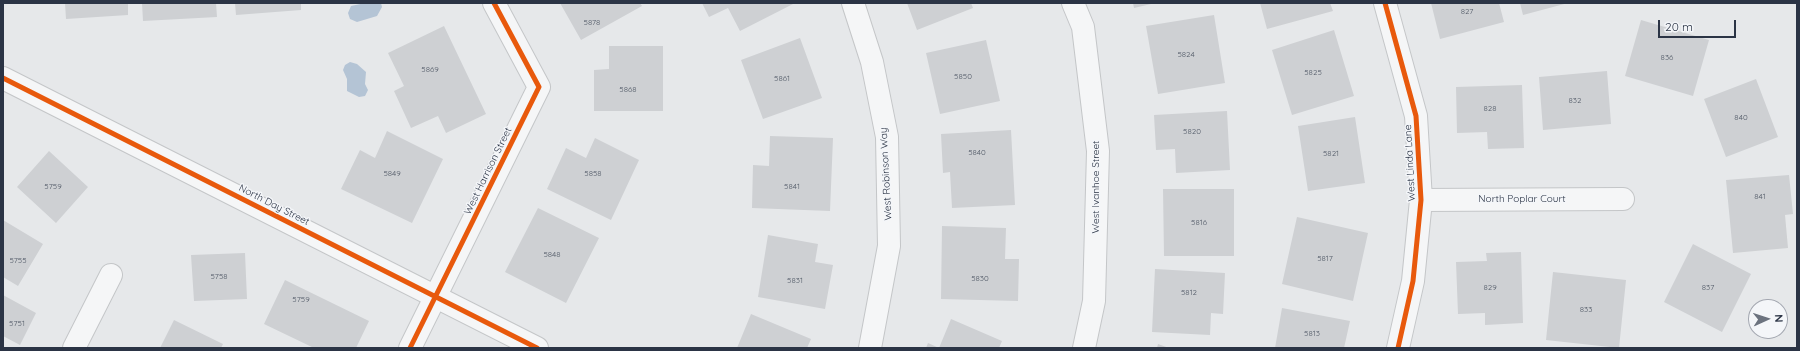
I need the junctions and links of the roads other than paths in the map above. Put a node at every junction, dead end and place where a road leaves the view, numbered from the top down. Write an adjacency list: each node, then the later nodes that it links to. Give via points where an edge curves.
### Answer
1 (494, 3): 9 (street, West Harrison Street, via 539,87)
2 (853, 3): 13 (street, West Robinson Way, via 872,62 887,137 889,246)
3 (1073, 3): 14 (street, West Ivanhoe Street, via 1083,27 1098,151 1094,301)
4 (1385, 3): 7 (street, West Linda Lane, via 1416,116)
5 (3, 78): 9 (street, North Day Street)
6 (1623, 199): 7 (street, North Poplar Court)
7 (1421, 200): 15 (street, West Linda Lane, via 1413,281)
8 (111, 274): 10 (street)
9 (436, 296): 11 (street, West Harrison Street); 12 (street, North Day Street)
10 (74, 348)
11 (410, 348)
12 (537, 348)
13 (870, 348)
14 (1084, 348)
15 (1398, 348)

